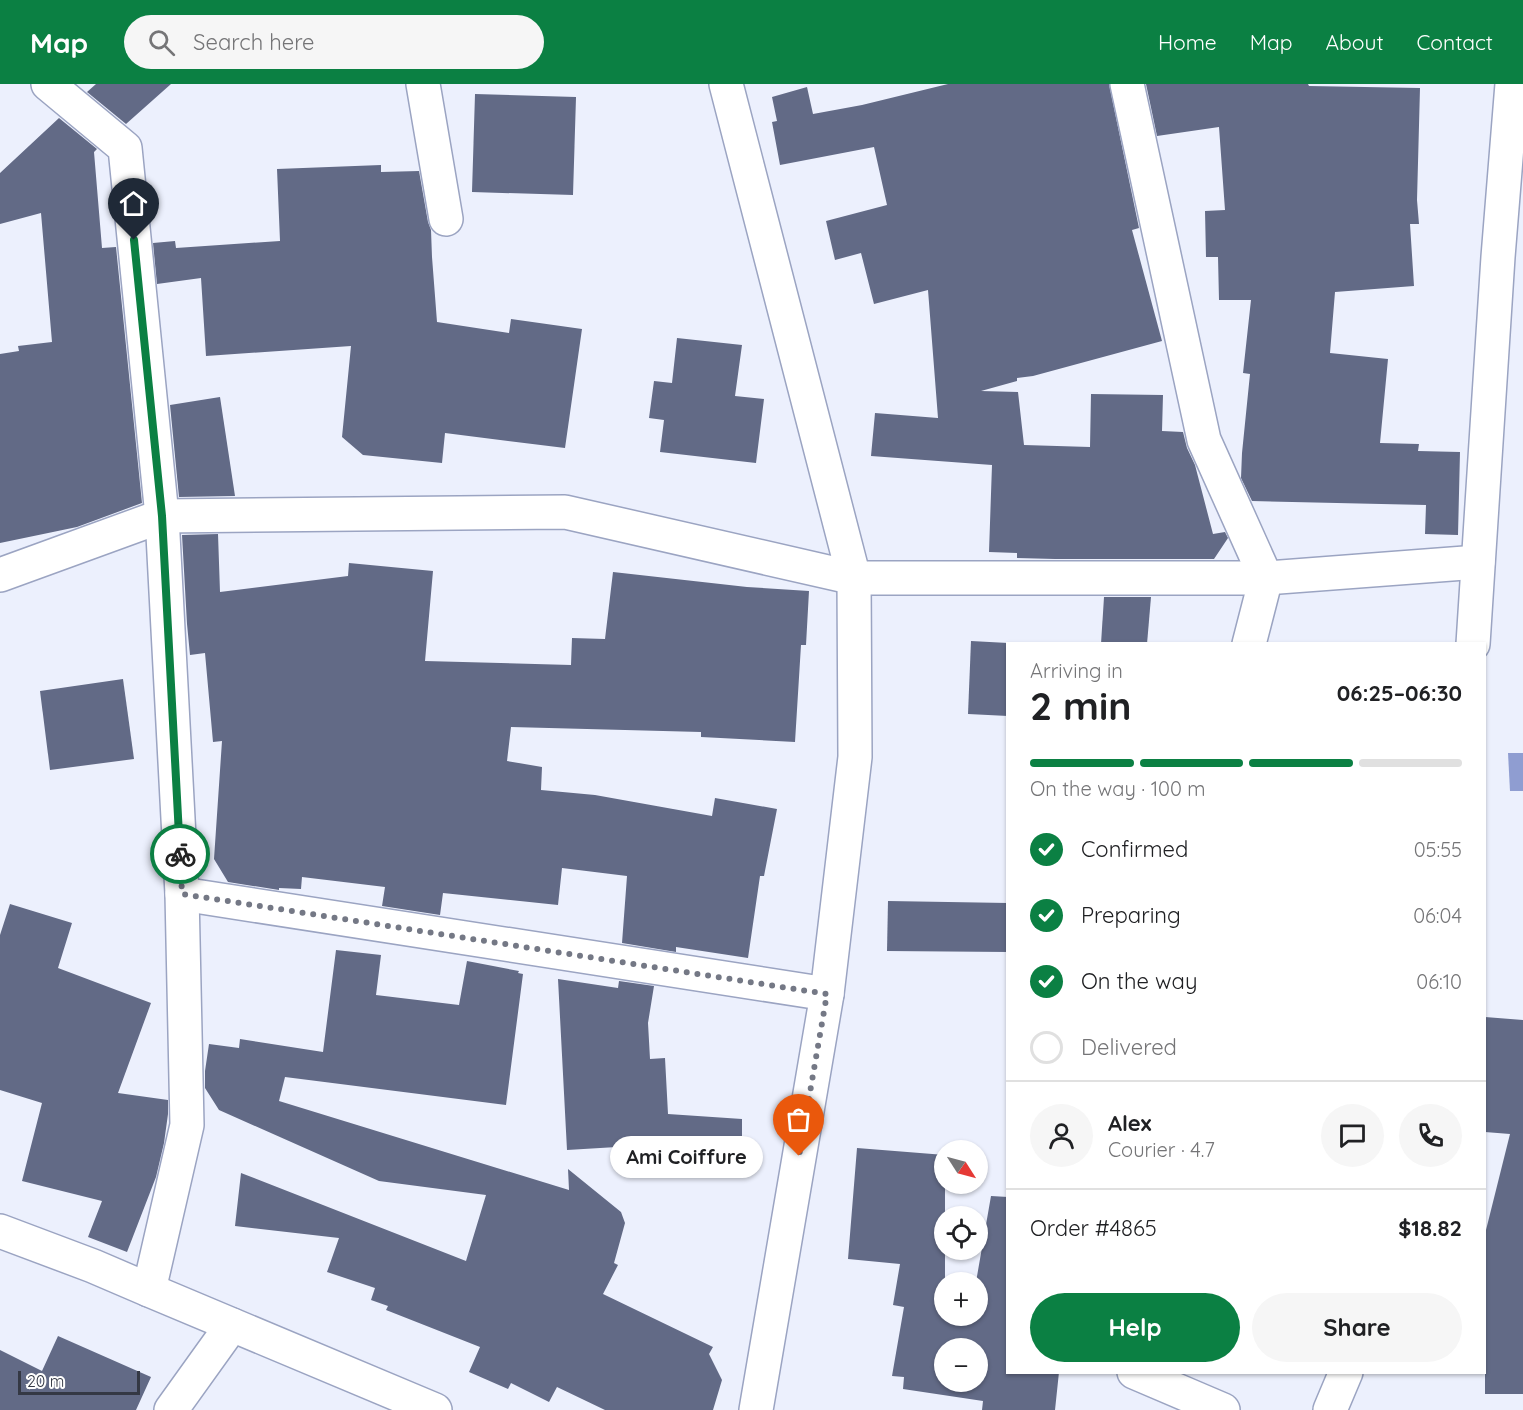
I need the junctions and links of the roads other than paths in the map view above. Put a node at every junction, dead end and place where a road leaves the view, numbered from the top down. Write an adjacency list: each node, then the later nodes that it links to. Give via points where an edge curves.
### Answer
1 (48, 84): 8 (street, via 125,148)
2 (423, 84): 6 (street)
3 (726, 84): 11 (street)
4 (1127, 84): 12 (street, via 1204,440)
5 (1512, 84): 7 (street)
6 (446, 219)
7 (1510, 258): 9 (street)
8 (162, 516): 10 (street); 11 (street, via 565,512); 15 (street)
9 (1478, 562): 12 (street); 14 (street)
10 (0, 575)
11 (854, 578): 12 (street); 16 (street, via 855,757)
12 (1266, 578): 13 (street)
13 (1250, 642)
14 (1473, 642)
15 (182, 894): 16 (street); 18 (street, via 187,1125)
16 (827, 994): 24 (street)
17 (0, 1231): 18 (street)
18 (149, 1290): 19 (street)
19 (232, 1325): 22 (street); 23 (street)
20 (1139, 1374): 25 (street)
21 (1345, 1374): 26 (street)
22 (171, 1410)
23 (435, 1410)
24 (756, 1410)
25 (1223, 1410)
26 (1330, 1410)

